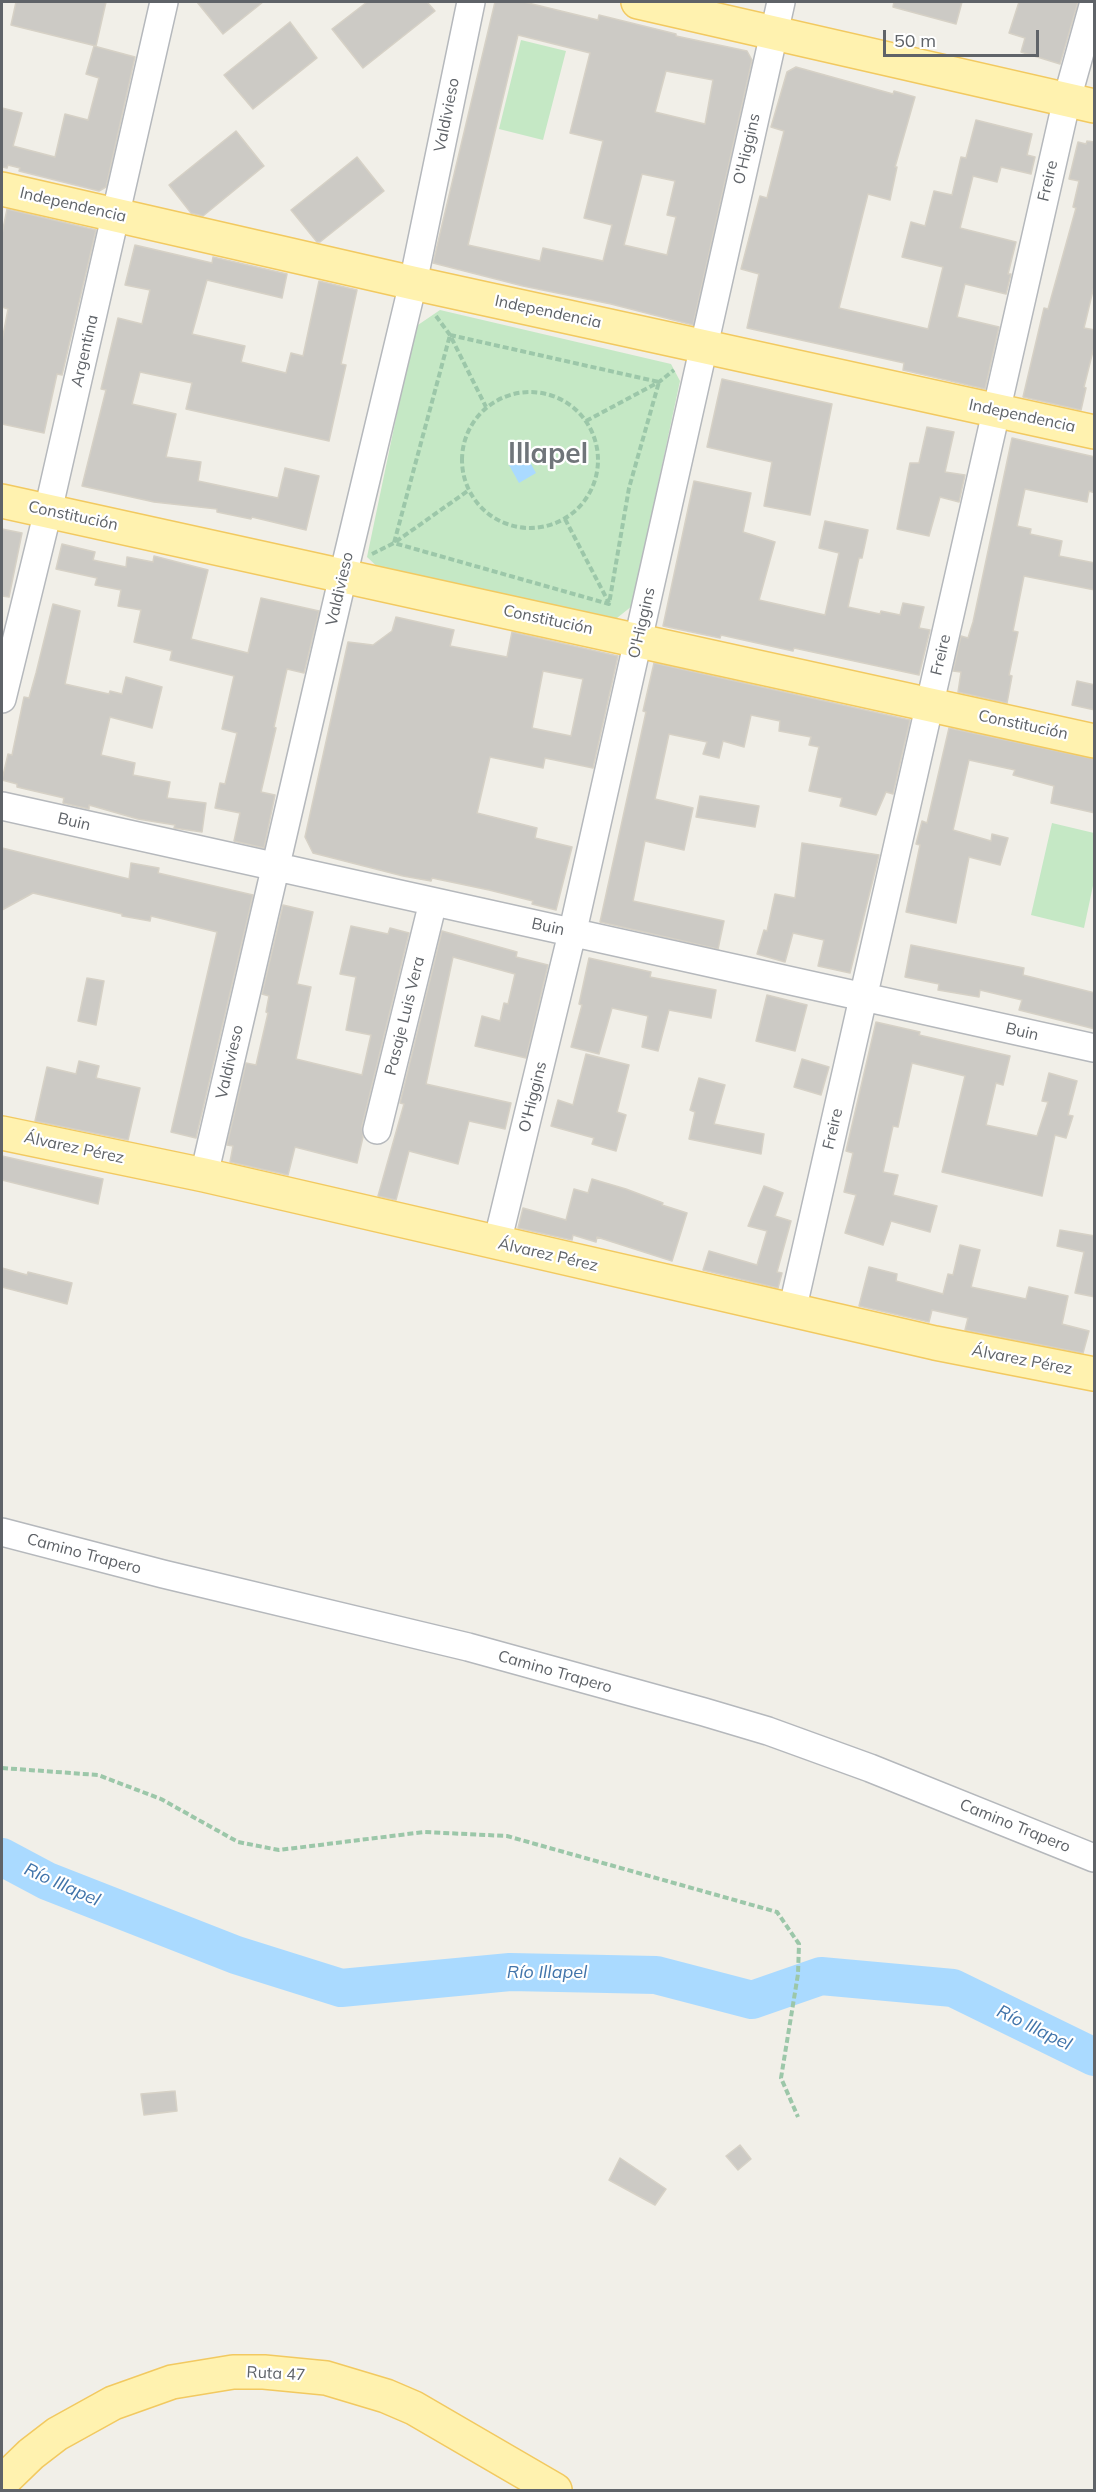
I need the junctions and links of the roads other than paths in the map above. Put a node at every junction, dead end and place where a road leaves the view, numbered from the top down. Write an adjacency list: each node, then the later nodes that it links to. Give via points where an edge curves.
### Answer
1 (164, 2): 9 (street, Argentina)
2 (471, 2): 10 (street, Valdivieso)
3 (638, 2): 6 (main road)
4 (781, 2): 6 (street, O'Higgins)
5 (1095, 2): 7 (street, Freire)
6 (773, 33): 7 (main road); 11 (street, O'Higgins)
7 (1081, 102): 12 (street, Freire)
8 (2, 189): 9 (main road, Independencia)
9 (116, 215): 10 (main road, Independencia); 15 (street, Argentina)
10 (413, 283): 11 (main road, Independencia); 16 (street, Valdivieso)
11 (703, 346): 12 (main road, Independencia); 17 (street, O'Higgins)
12 (996, 410): 13 (main road, Independencia); 19 (street, Freire)
13 (1095, 432)
14 (2, 501): 15 (main road, Constitución)
15 (48, 511): 16 (main road, Constitución); 18 (street, Argentina)
16 (343, 576): 17 (main road, Constitución); 22 (street, Valdivieso)
17 (639, 640): 19 (main road, Constitución); 24 (street, O'Higgins)
18 (2, 699)
19 (930, 705): 20 (main road, Constitución); 25 (street, Freire)
20 (1095, 741)
21 (2, 806): 22 (street, Buin)
22 (276, 867): 23 (street, Buin); 29 (street, Valdivieso)
23 (433, 902): 24 (street, Buin); 27 (street, Pasaje Luis Vera)
24 (572, 933): 25 (street, Buin); 30 (street, O'Higgins)
25 (864, 997): 26 (street, Buin); 31 (street, Freire)
26 (1095, 1048)
27 (377, 1130)
28 (2, 1133): 29 (main road, Álvarez Pérez)
29 (204, 1175): 30 (main road, Álvarez Pérez)
30 (497, 1243): 31 (main road, Álvarez Pérez)
31 (792, 1311): 32 (main road, Álvarez Pérez)
32 (1095, 1374)
33 (2, 1532): 34 (street, Camino Trapero, via 468,1647 725,1718 870,1768)
34 (1095, 1858)
35 (2, 2482): 36 (main road, Ruta 47, via 57,2434 113,2403 203,2376 264,2372 326,2378 386,2396 414,2408)
36 (555, 2490)

